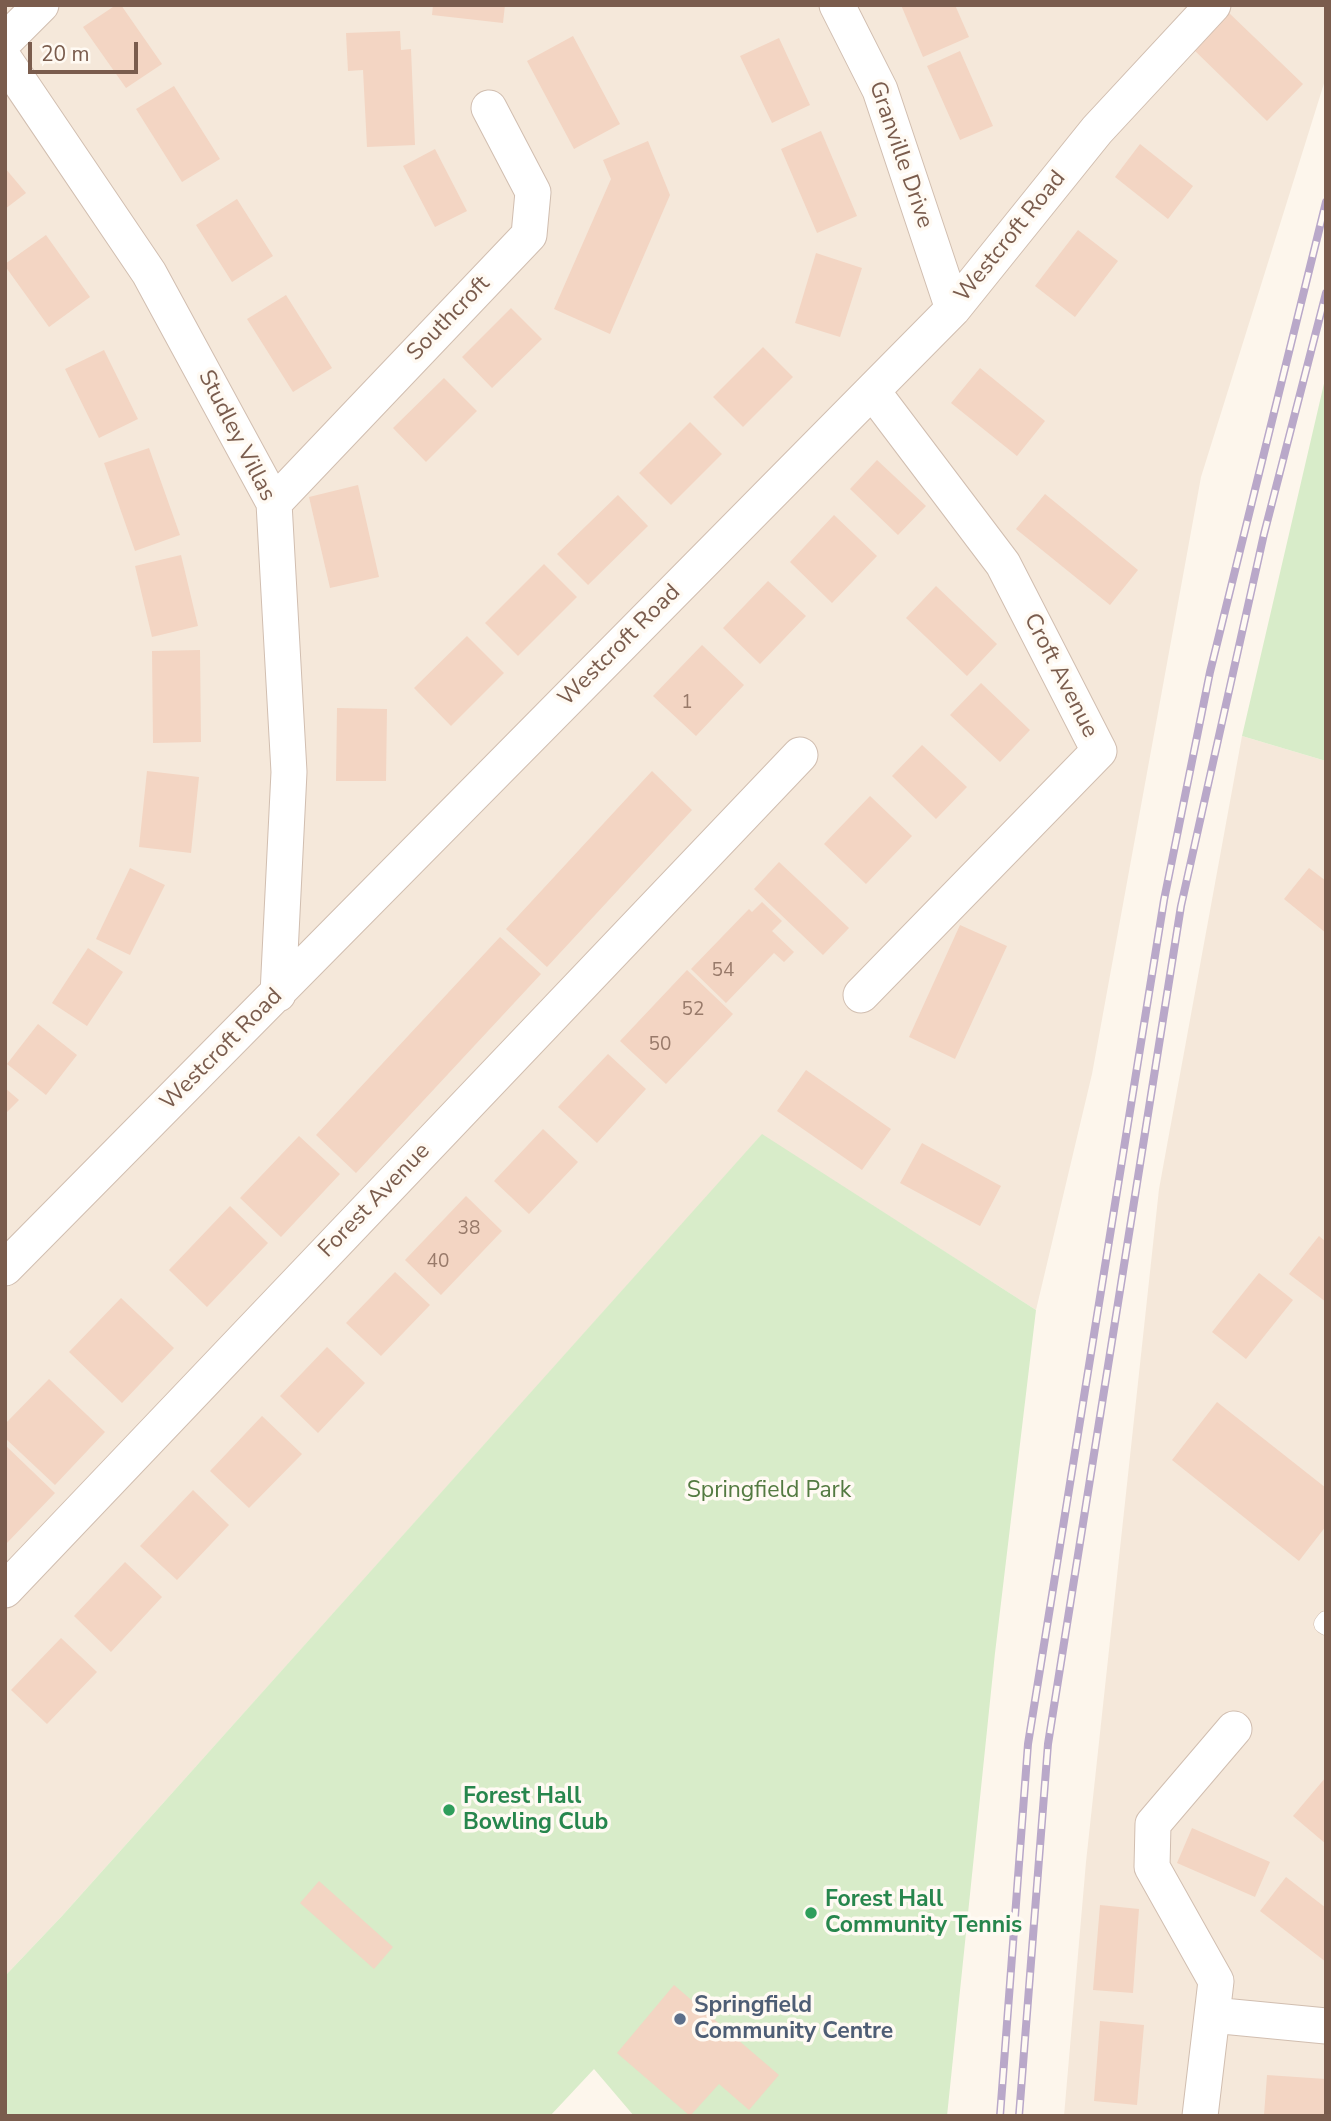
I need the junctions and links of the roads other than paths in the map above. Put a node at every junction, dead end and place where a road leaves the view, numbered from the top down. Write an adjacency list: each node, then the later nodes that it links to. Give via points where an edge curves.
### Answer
1 (41, 5): 4 (street)
2 (837, 5): 7 (street, Granville Drive, via 880,90)
3 (1213, 5): 7 (street, Westcroft Road, via 1097,130)
4 (5, 41)
5 (5, 60): 9 (street, Studley Villas, via 149,273)
6 (489, 108): 9 (street, Southcroft, via 533,192 529,235)
7 (953, 309): 8 (street, Westcroft Road)
8 (873, 391): 11 (street, Westcroft Road); 12 (street, Croft Avenue, via 1003,564 1099,751)
9 (274, 503): 11 (street, Studley Villas, via 289,772)
10 (800, 754): 14 (street, Forest Avenue)
11 (278, 994): 13 (street, Westcroft Road)
12 (861, 995)
13 (5, 1268)
14 (5, 1590)
15 (1326, 1620): 16 (lane)
16 (1326, 1626)
17 (1234, 1729): 18 (street, via 1153,1824 1152,1867 1216,1982)
18 (1212, 2015): 19 (street); 20 (street)
19 (1326, 2026)
20 (1200, 2116)

